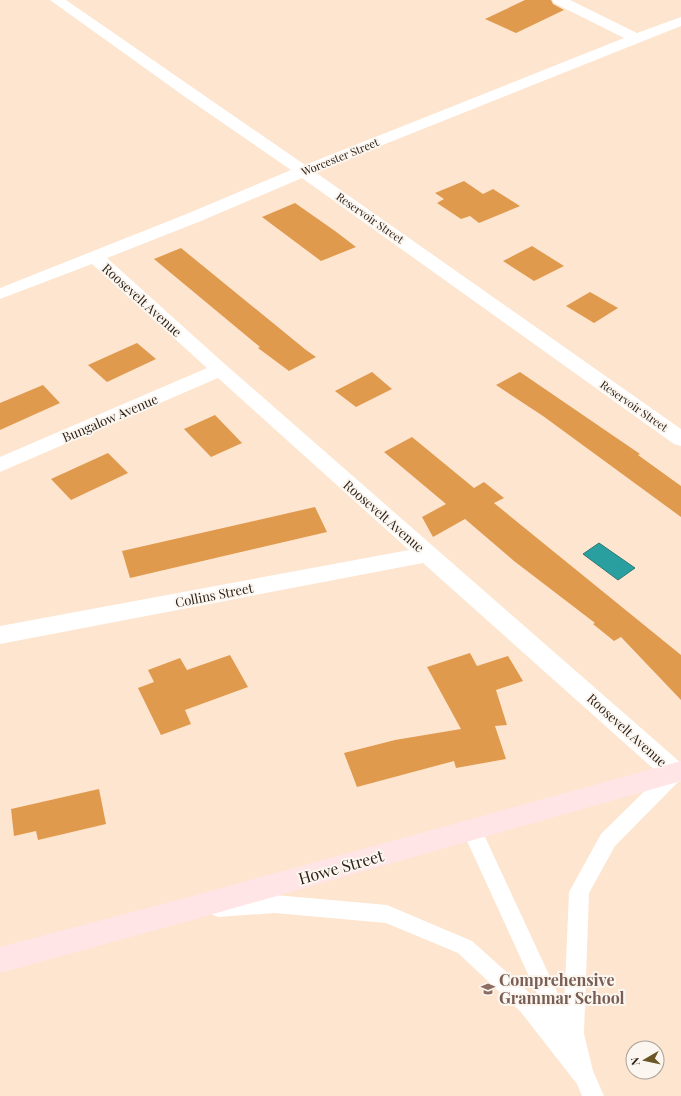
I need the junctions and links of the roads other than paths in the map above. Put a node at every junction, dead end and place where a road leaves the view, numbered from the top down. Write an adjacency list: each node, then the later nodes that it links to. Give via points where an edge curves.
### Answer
1 (57, 0): 5 (street, Reservoir Street)
2 (559, 0): 4 (street)
3 (681, 21): 4 (street, Worcester Street)
4 (637, 39): 5 (street, Worcester Street)
5 (304, 171): 6 (street, Worcester Street); 9 (street, Reservoir Street)
6 (95, 257): 7 (street, Worcester Street); 8 (street, Roosevelt Avenue)
7 (0, 294)
8 (220, 370): 10 (street, Bungalow Avenue); 11 (street, Roosevelt Avenue)
9 (681, 439)
10 (0, 465)
11 (428, 554): 12 (street, Collins Street); 13 (street, Roosevelt Avenue)
12 (0, 635)
13 (678, 772): 14 (main road, Howe Street); 17 (lane, via 608,840 579,892 578,964 573,1034)
14 (472, 830): 15 (main road, Howe Street); 17 (lane)
15 (185, 910): 16 (main road, Howe Street); 17 (lane, via 275,904 386,914 466,947 527,1004)
16 (0, 960)
17 (585, 1077): 18 (lane)
18 (593, 1096)

